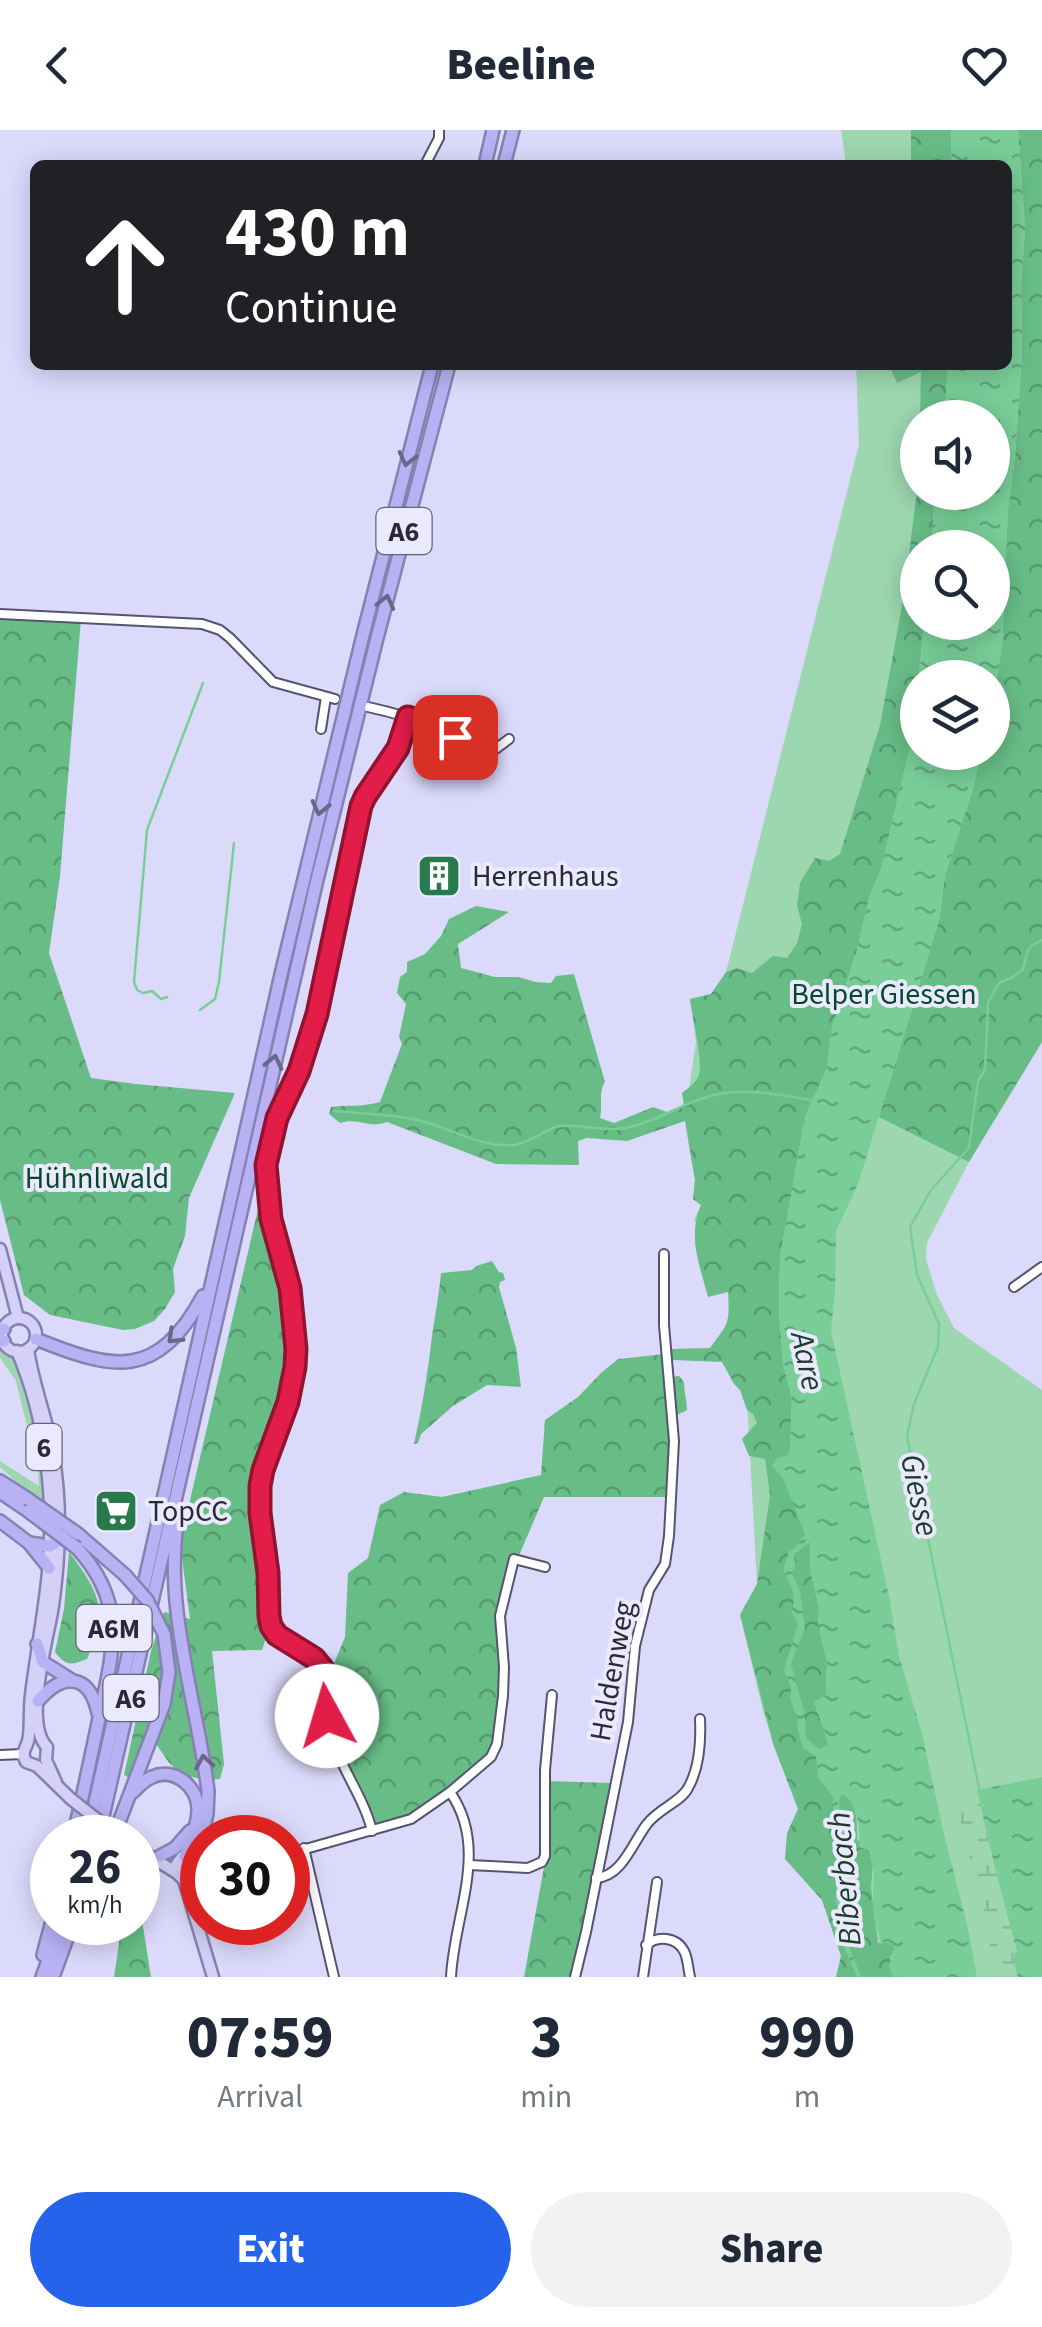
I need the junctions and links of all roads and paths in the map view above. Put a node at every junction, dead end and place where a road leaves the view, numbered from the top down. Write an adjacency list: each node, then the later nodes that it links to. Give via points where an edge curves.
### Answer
1 (439, 130): 4 (street)
2 (493, 130): 5 (highway)
3 (513, 130): 6 (highway)
4 (428, 160)
5 (485, 160)
6 (505, 160)
7 (431, 370): 17 (highway, A6, one-way to 17)
8 (448, 370): 22 (highway, A6, one-way to 8, via 333,814)
9 (0, 614): 12 (street, via 220,630 273,682 331,698)
10 (368, 707): 11 (street)
11 (408, 717): 13 (street, via 489,754); 52 (street, via 398,748 361,806 317,1014 266,1165 295,1332 288,1402 260,1486 269,1616 277,1635 323,1669 333,1741)
12 (320, 729)
13 (509, 739)
14 (0, 1249): 19 (main road)
15 (664, 1254): 59 (street, Haldenweg, via 674,1441 669,1536 635,1646 628,1722)
16 (1042, 1267): 18 (street)
17 (211, 1281): 21 (highway, one-way to 21, via 182,1331 139,1359 114,1362); 47 (highway, A6)
18 (1014, 1287)
19 (18, 1318): 20 (main road); 21 (main road, via 35,1328)
20 (2, 1335): 21 (main road, via 9,1348)
21 (27, 1346): 29 (main road, 6)
22 (183, 1461): 48 (highway, A6); 51 (highway, one-way to 22, via 175,1580)
23 (0, 1481): 25 (highway, A6M)
24 (0, 1492): 25 (highway, A6M)
25 (28, 1505): 27 (highway, A6M, bridge)
26 (0, 1520): 28 (highway)
27 (77, 1541): 37 (highway, A6M, via 113,1616 112,1661); 44 (highway, A6M, bridge, via 125,1574 164,1634 166,1695)
28 (30, 1543): 29 (highway); 31 (highway)
29 (54, 1543): 31 (main road, 6); 33 (main road, 6, via 54,1598)
30 (545, 1567): 43 (street, via 514,1559 500,1623 504,1671 497,1744)
31 (48, 1568): 32 (main road, 6)
32 (37, 1644): 33 (highway); 39 (main road, 6, via 30,1702)
33 (43, 1662): 34 (highway); 36 (main road, 6)
34 (73, 1680): 36 (highway, via 51,1686); 37 (highway, via 91,1692)
35 (552, 1695): 55 (street, via 545,1856 528,1868)
36 (38, 1701): 39 (main road, 6)
37 (99, 1717): 45 (highway)
38 (700, 1719): 59 (street, via 686,1792 654,1815 614,1872)
39 (34, 1742): 40 (main road); 42 (main road, via 47,1747)
40 (22, 1754): 41 (street); 42 (main road, via 26,1762)
41 (0, 1755)
42 (42, 1763): 46 (main road, bridge)
43 (450, 1792): 52 (street, via 412,1819); 55 (street, via 468,1830)
44 (130, 1795): 49 (highway); 50 (highway, via 165,1774 189,1785)
45 (78, 1815)
46 (90, 1815)
47 (92, 1815)
48 (103, 1815)
49 (124, 1815)
50 (197, 1815)
51 (207, 1815)
52 (372, 1831): 53 (street)
53 (310, 1846)
54 (160, 1862): 58 (main road)
55 (468, 1865): 72 (street)
56 (180, 1866): 58 (main road)
57 (310, 1874): 71 (street)
58 (180, 1877)
59 (596, 1878): 73 (street, Haldenweg)
60 (657, 1882): 66 (street)
61 (47, 1945): 68 (highway)
62 (53, 1945): 68 (highway)
63 (65, 1945): 67 (highway)
64 (66, 1945): 67 (highway)
65 (204, 1945): 70 (main road)
66 (646, 1945): 74 (street); 75 (street, via 658,1938 680,1945)
67 (63, 1950): 69 (highway)
68 (40, 1977)
69 (53, 1977)
70 (213, 1977)
71 (334, 1977)
72 (451, 1977)
73 (575, 1977)
74 (643, 1977)
75 (690, 1977)

